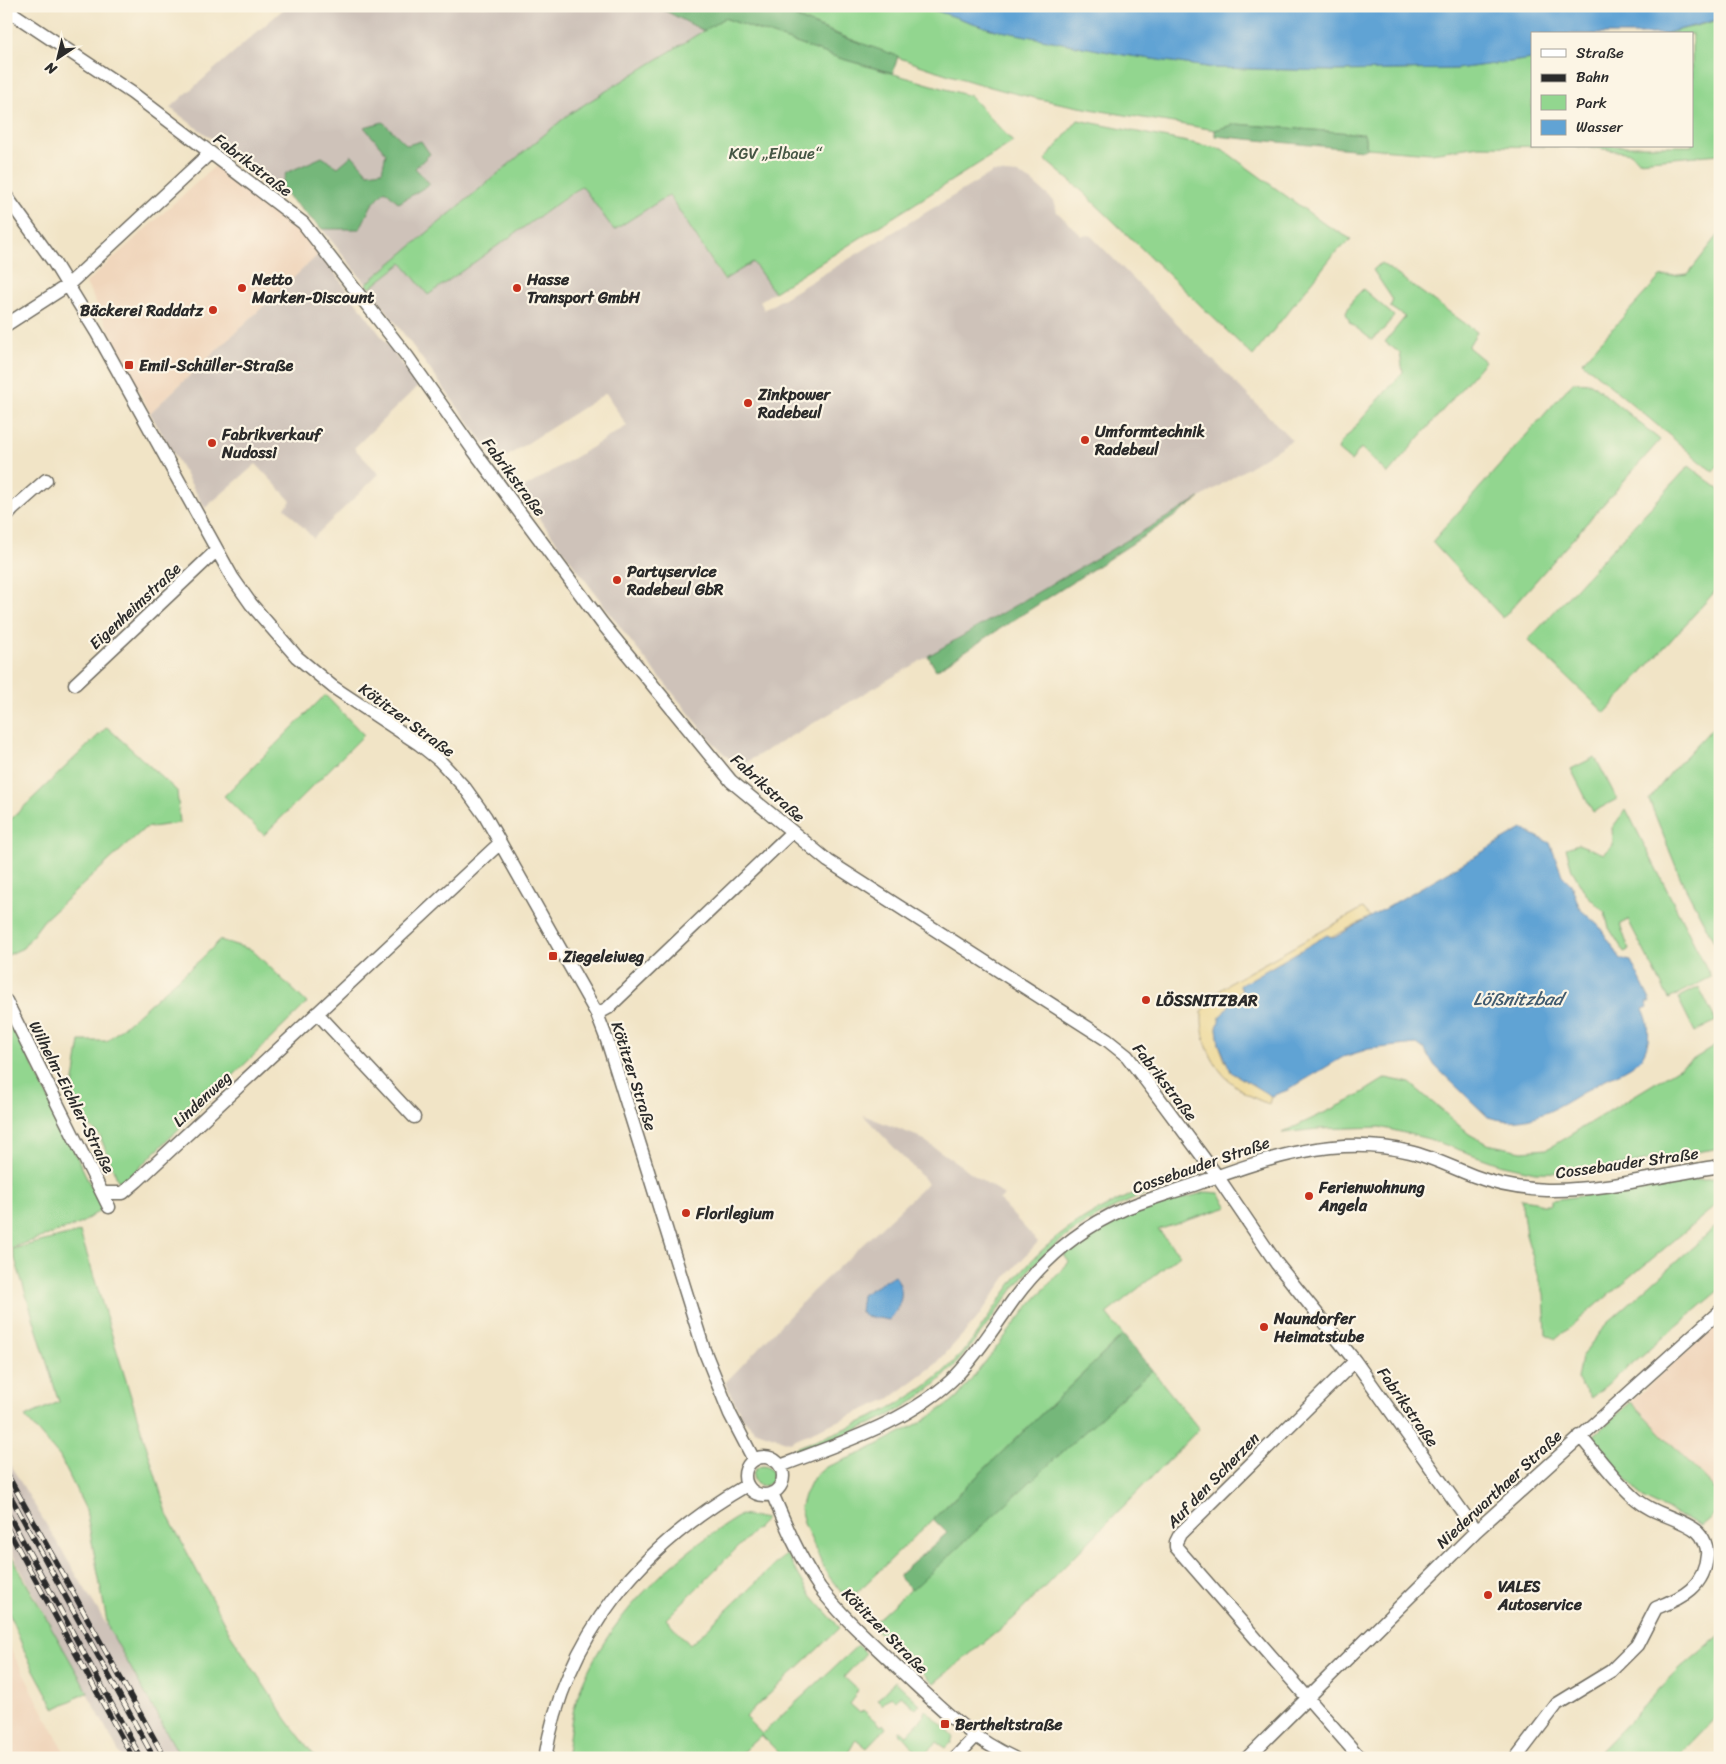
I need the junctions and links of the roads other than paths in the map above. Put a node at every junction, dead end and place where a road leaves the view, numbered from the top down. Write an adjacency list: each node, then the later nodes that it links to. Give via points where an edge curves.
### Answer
1 (6, 9): 2 (street, Fabrikstraße, via 132,93)
2 (210, 153): 4 (street); 10 (street, Fabrikstraße, via 303,223 407,356 602,623 731,781)
3 (6, 196): 4 (street, Kötitzer Straße)
4 (68, 285): 5 (street); 8 (street, Kötitzer Straße)
5 (6, 325)
6 (46, 480): 7 (street)
7 (6, 517)
8 (217, 550): 9 (street, Eigenheimstraße); 11 (street, Kötitzer Straße, via 251,604 297,656 333,686 439,760 465,788)
9 (75, 684)
10 (792, 832): 14 (street, via 608,1008); 17 (street, Fabrikstraße, via 828,861 1113,1044 1143,1076)
11 (500, 843): 13 (street, Lindenweg); 14 (street, Kötitzer Straße)
12 (6, 1001): 18 (street, Wilhelm-Eichler-Straße)
13 (317, 1013): 15 (street); 18 (street, Lindenweg, via 123,1193)
14 (597, 1014): 23 (street, Kötitzer Straße, via 704,1350 730,1414)
15 (414, 1117)
16 (1720, 1166): 17 (street, Cossebauder Straße, via 1581,1188 1547,1190 1509,1186 1411,1152 1342,1145 1282,1154)
17 (1217, 1176): 21 (street, Fabrikstraße, via 1277,1264); 24 (street, Cossebauder Straße, via 1124,1209 1078,1235 1040,1268 978,1351 936,1393 916,1407 862,1434)
18 (102, 1193): 19 (street, Wilhelm-Eichler-Straße)
19 (109, 1207)
20 (1720, 1311): 22 (street, Niederwarthaer Straße)
21 (1355, 1361): 27 (street, Fabrikstraße); 28 (street, Auf den Scherzen, via 1180,1534 1176,1542 1176,1547)
22 (1580, 1436): 27 (street, Niederwarthaer Straße); 35 (street, via 1637,1500 1700,1533 1708,1549 1706,1568 1695,1587 1677,1600 1656,1608 1637,1645 1611,1671 1557,1704)
23 (754, 1460): 24 (street, via 765,1457); 25 (street, via 745,1472)
24 (780, 1466): 26 (street, via 782,1480)
25 (747, 1485): 26 (street, via 756,1493); 30 (street, via 696,1519 650,1558 629,1579 591,1630 578,1652 558,1701)
26 (772, 1493): 29 (street, Kötitzer Straße, via 793,1543 820,1588 882,1652)
27 (1476, 1531): 28 (street, Niederwarthaer Straße)
28 (1307, 1697): 33 (street, Niederwarthaer Straße); 34 (street)
29 (975, 1737): 31 (street); 32 (street, Kötitzer Straße)
30 (545, 1758)
31 (955, 1758)
32 (1014, 1758)
33 (1247, 1758)
34 (1360, 1758)
35 (1516, 1758)

